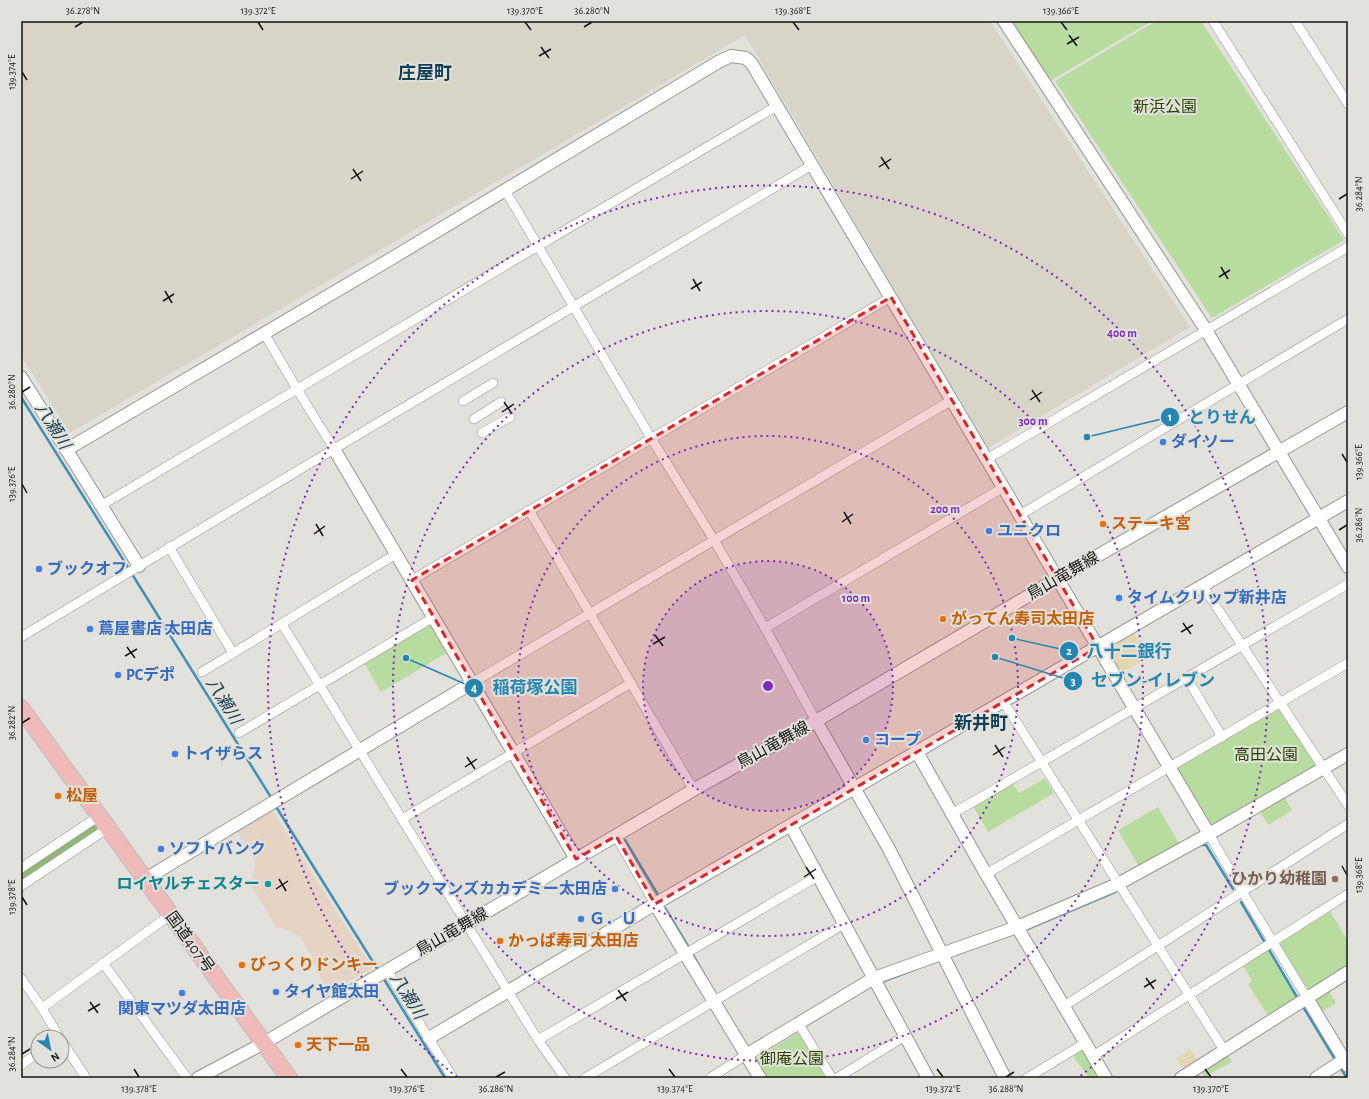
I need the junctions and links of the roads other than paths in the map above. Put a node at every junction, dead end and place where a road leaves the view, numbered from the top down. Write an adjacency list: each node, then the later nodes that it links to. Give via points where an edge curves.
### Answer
1 (1004, 21): 14 (street)
2 (1213, 21): 8 (street)
3 (1295, 21): 4 (street)
4 (1348, 104)
5 (777, 106): 6 (street); 7 (street, via 752,64 746,58 731,56); 9 (street)
6 (812, 165): 11 (street); 12 (street)
7 (505, 190): 9 (street); 15 (street)
8 (1348, 234)
9 (539, 246): 12 (street); 19 (street)
10 (1348, 246): 14 (street)
11 (891, 296): 20 (street); 27 (street)
12 (574, 306): 27 (street); 28 (street)
13 (1348, 319): 18 (street)
14 (1206, 330): 18 (street); 31 (street)
15 (264, 333): 19 (street); 29 (street)
16 (21, 377): 29 (street)
17 (493, 383): 21 (street)
18 (1239, 383): 30 (street); 36 (street)
19 (297, 389): 28 (street); 34 (street)
20 (952, 400): 31 (street); 38 (street)
21 (463, 401)
22 (501, 402): 25 (street)
23 (1348, 412): 30 (street, 鳥山竜舞線)
24 (510, 417): 26 (street)
25 (474, 418)
26 (482, 433)
27 (651, 438): 35 (street); 38 (street)
28 (334, 449): 39 (street); 40 (street)
29 (66, 450): 34 (street)
30 (1279, 452): 37 (street); 43 (street, 鳥山竜舞線)
31 (987, 459): 32 (street)
32 (1004, 487): 36 (street); 50 (street)
33 (1348, 501): 37 (street)
34 (102, 505): 42 (street)
35 (529, 510): 44 (street); 47 (street)
36 (1020, 514): 43 (street)
37 (1318, 517): 41 (street); 46 (street)
38 (714, 540): 47 (street); 50 (street)
39 (169, 547): 42 (street); 54 (street)
40 (396, 554): 44 (street); 49 (street)
41 (1348, 567)
42 (133, 569): 51 (street)
43 (1057, 579): 53 (street); 65 (street, 鳥山竜舞線)
44 (412, 580): 48 (street)
45 (1348, 584): 52 (street)
46 (1202, 585): 52 (street); 53 (street)
47 (589, 614): 58 (street); 59 (street)
48 (434, 617): 58 (street); 60 (street)
49 (282, 624): 54 (street); 60 (street)
50 (765, 628): 65 (street)
51 (21, 637)
52 (1242, 644): 57 (street); 62 (street)
53 (1098, 647): 61 (street); 64 (street)
54 (233, 652): 56 (street)
55 (1348, 663): 62 (street)
56 (202, 672)
57 (1187, 678): 64 (street); 67 (street)
58 (472, 683): 68 (street); 69 (street)
59 (631, 683): 69 (street); 75 (street)
60 (319, 685): 66 (street); 68 (street)
61 (1003, 701): 70 (street); 72 (street)
62 (1280, 702): 67 (street); 74 (street)
63 (21, 708): 81 (highway, 国道407号)
64 (1134, 708): 72 (street); 73 (street)
65 (816, 721): 75 (street, 鳥山竜舞線); 76 (street)
66 (239, 734)
67 (1222, 737): 73 (street)
68 (359, 751): 79 (street); 90 (street)
69 (513, 752): 79 (street); 86 (street)
70 (917, 752): 76 (street); 78 (street)
71 (1348, 754): 74 (street)
72 (1041, 763): 78 (street); 80 (street)
73 (1169, 767): 80 (street); 84 (street)
74 (1323, 769): 77 (street); 84 (street)
75 (695, 789): 85 (street, 鳥山竜舞線)
76 (855, 789): 83 (street); 103 (street, via 890,849)
77 (1348, 805)
78 (952, 814): 88 (street)
79 (402, 819): 97 (street)
80 (1078, 820): 88 (street); 92 (street)
81 (104, 822): 87 (street); 90 (highway, 国道407号); 91 (street)
82 (1348, 824): 93 (street)
83 (791, 826): 89 (street); 95 (street)
84 (1209, 834): 92 (street); 93 (street)
85 (616, 836): 86 (street, 鳥山竜舞線); 95 (street)
86 (576, 859): 97 (street, 鳥山竜舞線)
87 (21, 867): 91 (street)
88 (986, 874): 99 (street)
89 (818, 876): 98 (street); 102 (street)
90 (146, 880): 96 (highway, 国道407号)
91 (24, 884)
92 (1118, 884): 99 (street); 101 (street)
93 (1242, 891): 100 (street); 101 (street)
94 (1348, 894): 100 (street)
95 (655, 904): 102 (street); 109 (street)
96 (170, 916): 104 (street); 120 (highway, 国道407号)
97 (467, 923): 105 (street, 鳥山竜舞線); 109 (street)
98 (844, 924): 108 (street); 112 (street)
99 (1017, 927): 103 (street); 113 (street)
100 (1273, 942): 110 (street); 111 (street)
101 (1158, 946): 110 (street); 113 (street)
102 (685, 954): 112 (street); 119 (street)
103 (942, 954): 108 (street); 141 (street)
104 (103, 963): 114 (street); 130 (street)
105 (383, 972): 118 (street); 120 (street, 鳥山竜舞線)
106 (1348, 972): 111 (street)
107 (21, 978): 114 (street)
108 (874, 978): 115 (street); 117 (street)
109 (508, 991): 118 (street); 119 (street)
110 (1189, 995): 122 (street); 125 (street)
111 (1307, 998): 122 (street); 127 (street)
112 (714, 1001): 124 (street); 135 (street)
113 (1064, 1006): 121 (street)
114 (42, 1008): 116 (street)
115 (798, 1023): 124 (street); 138 (street)
116 (54, 1029)
117 (905, 1036): 139 (street); 140 (street)
118 (429, 1038): 133 (street)
119 (538, 1040): 134 (street)
120 (264, 1043): 131 (street, 鳥山竜舞線); 132 (highway, 国道407号)
121 (1085, 1043): 125 (street); 142 (street)
122 (1224, 1050): 144 (street)
123 (70, 1054): 129 (street)
124 (746, 1055): 136 (street); 137 (street)
125 (1093, 1056): 143 (street)
126 (30, 1058): 128 (street)
127 (1347, 1061): 145 (street)
128 (21, 1064)
129 (86, 1078)
130 (187, 1078)
131 (198, 1078)
132 (289, 1078)
133 (453, 1078)
134 (565, 1078)
135 (585, 1078)
136 (710, 1078)
137 (760, 1078)
138 (832, 1078)
139 (837, 1078)
140 (928, 1078)
141 (1005, 1078)
142 (1027, 1078)
143 (1106, 1078)
144 (1181, 1078)
145 (1316, 1078)

